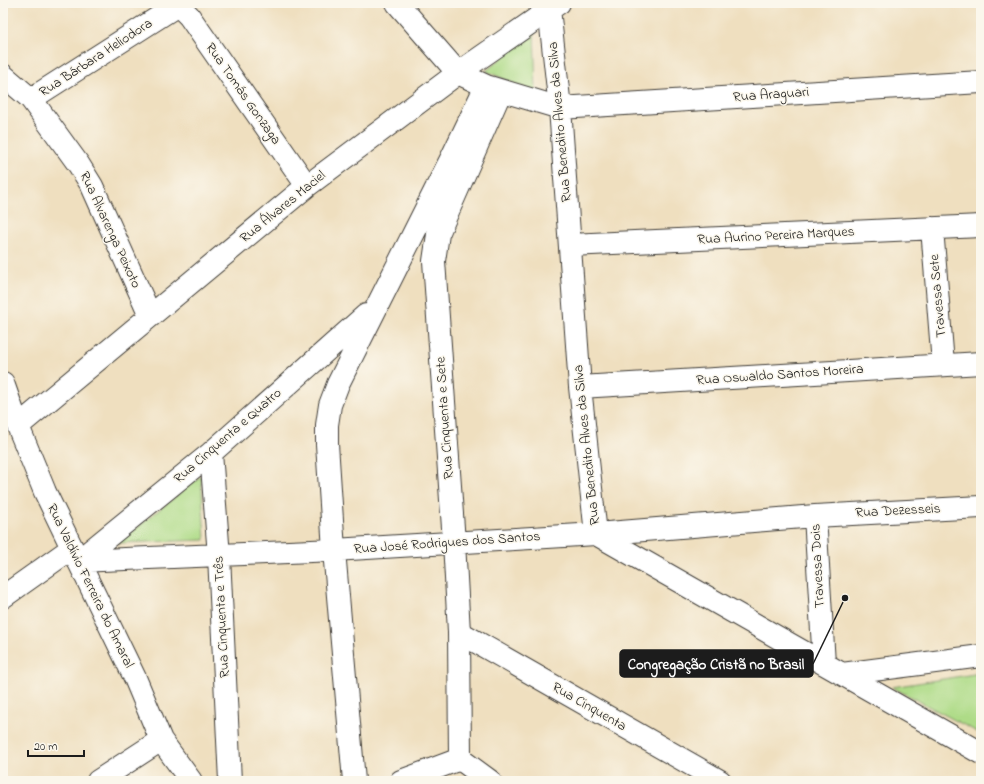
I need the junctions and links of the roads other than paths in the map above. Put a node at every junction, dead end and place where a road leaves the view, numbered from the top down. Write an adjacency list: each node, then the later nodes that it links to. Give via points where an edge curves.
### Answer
1 (397, 3): 4 (street)
2 (179, 4): 8 (street, Rua Bárbara Heliodora); 10 (street, Rua Tomás Gonzaga)
3 (551, 5): 4 (street, Rua Álvares Maciel); 9 (street, Rua Benedito Alves da Silva)
4 (458, 73): 7 (street, Rua Araguari); 10 (street, Rua Álvares Maciel)
5 (3, 74): 8 (street, Rua Alvarenga Peixoto)
6 (981, 82): 9 (street, Rua Araguari)
7 (493, 88): 9 (street, Rua Araguari); 14 (street, via 452,157); 25 (street, Rua Cinquenta e Sete, via 438,234 434,260)
8 (31, 99): 15 (street, Rua Alvarenga Peixoto, via 92,186)
9 (560, 108): 13 (street, Rua Benedito Alves da Silva)
10 (307, 186): 15 (street, Rua Álvares Maciel)
11 (981, 226): 12 (street, Rua Aurino Pereira Marques)
12 (932, 228): 13 (street, Rua Aurino Pereira Marques); 17 (street, Travessa Sete)
13 (570, 245): 19 (street, Rua Benedito Alves da Silva)
14 (375, 308): 21 (street, Rua Cinquenta e Quatro); 26 (street, via 330,406 327,444)
15 (150, 315): 20 (street, Rua Álvares Maciel)
16 (981, 363): 17 (street, Rua Oswaldo Santos Moreira)
17 (943, 364): 19 (street, Rua Oswaldo Santos Moreira)
18 (3, 383): 20 (street, Rua Valdívio Ferreira do Amaral)
19 (580, 387): 24 (street, Rua Benedito Alves da Silva)
20 (18, 426): 27 (street, Rua Valdívio Ferreira do Amaral, via 45,492)
21 (211, 453): 27 (street, Rua Cinquenta e Quatro); 28 (street, Rua Cinquenta e Três)
22 (981, 507): 23 (street, Rua Dezesseis)
23 (815, 516): 24 (street, Rua José Rodrigues dos Santos); 32 (street, Travessa Dois)
24 (596, 534): 25 (street, Rua José Rodrigues dos Santos); 32 (street, Rua Benedito Alves da Silva)
25 (454, 542): 26 (street, Rua José Rodrigues dos Santos); 30 (street, Rua Cinquenta e Sete)
26 (334, 550): 28 (street, Rua José Rodrigues dos Santos); 39 (street)
27 (75, 554): 28 (street, Rua José Rodrigues dos Santos); 29 (street); 33 (street, Rua Valdívio Ferreira do Amaral, via 135,678)
28 (219, 556): 38 (street, Rua Cinquenta e Três)
29 (3, 597)
30 (459, 632): 35 (street, Rua Cinquenta e Sete); 42 (street, Rua Cinquenta)
31 (981, 656): 32 (street)
32 (833, 669): 34 (street, Rua Benedito Alves da Silva)
33 (161, 740): 36 (street); 37 (street, Rua Valdívio Ferreira do Amaral)
34 (981, 753)
35 (460, 759): 40 (street); 41 (street)
36 (98, 781)
37 (191, 781)
38 (230, 781)
39 (354, 781)
40 (401, 781)
41 (490, 781)
42 (720, 781)

